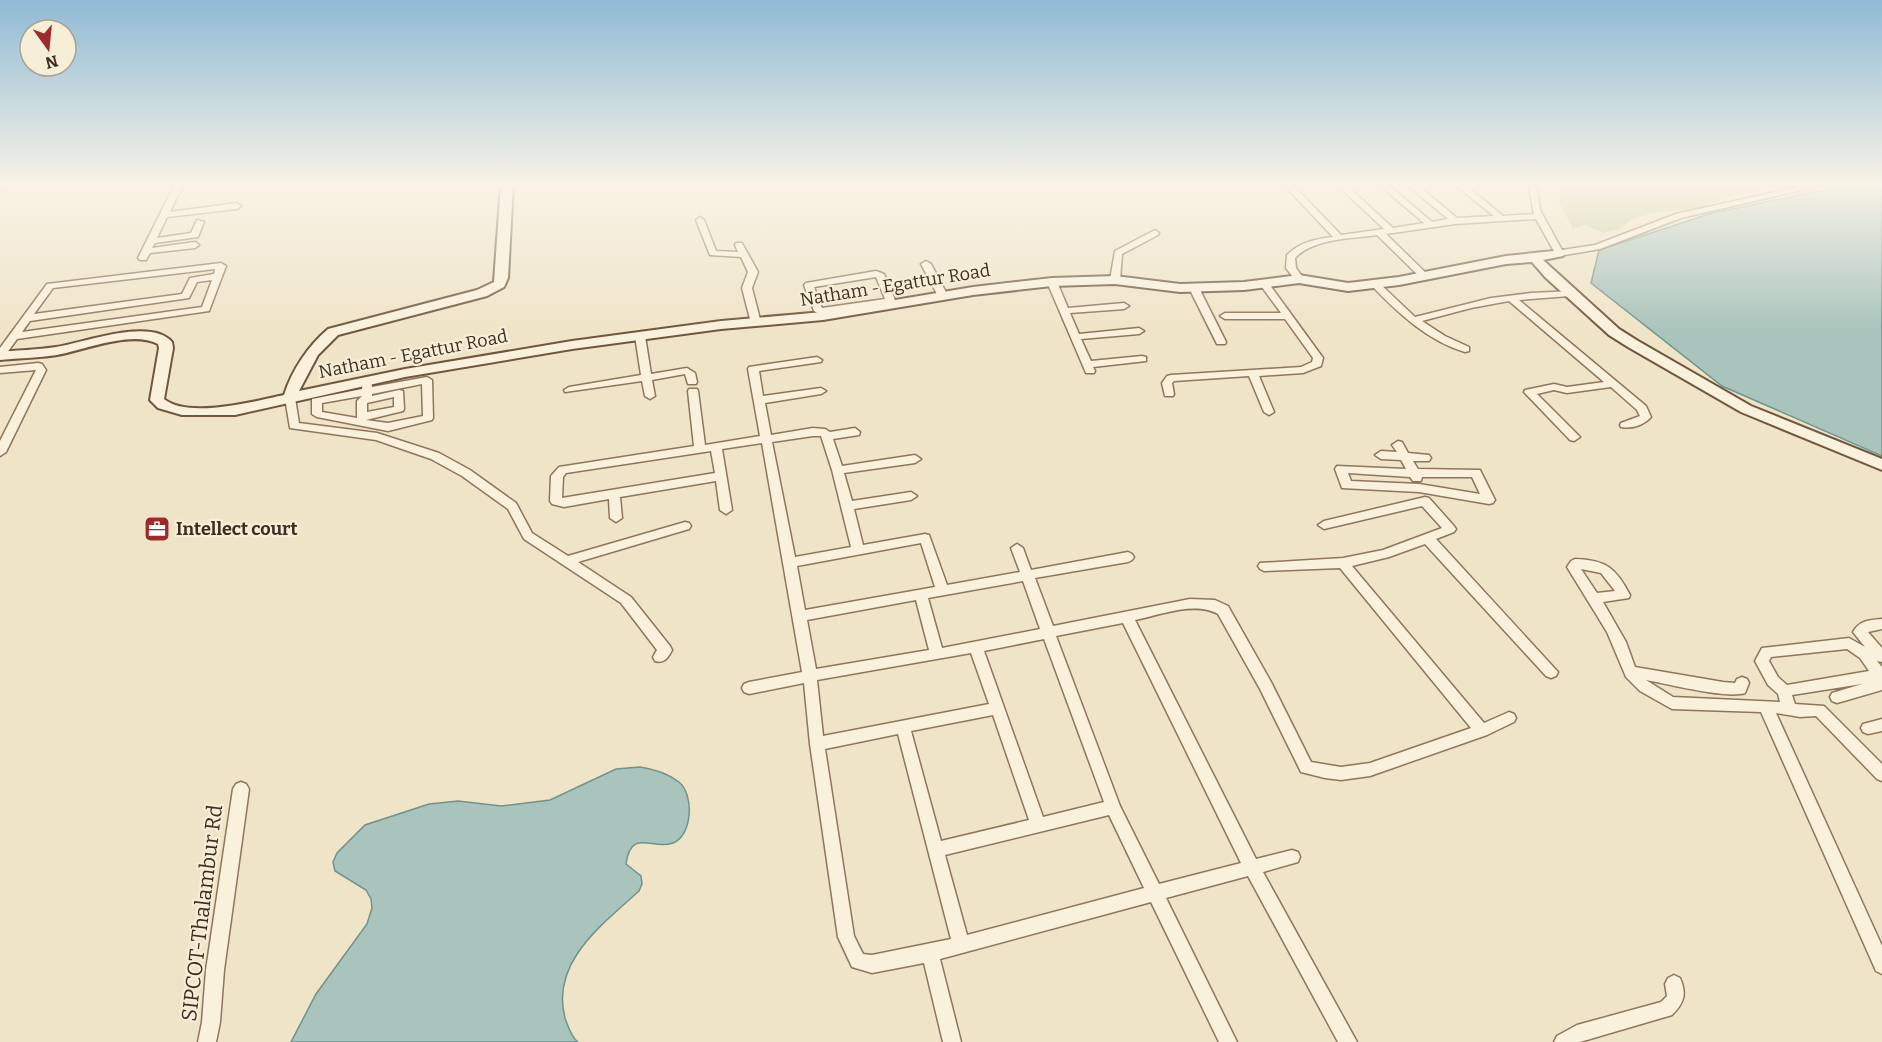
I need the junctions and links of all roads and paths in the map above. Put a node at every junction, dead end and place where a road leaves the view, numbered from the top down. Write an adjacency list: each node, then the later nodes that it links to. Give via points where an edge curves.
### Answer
1 (1380, 232): 20 (street)
2 (156, 233): 12 (street)
3 (196, 233): 12 (street)
4 (504, 233): 59 (street, via 499,284 483,292 333,332 306,365)
5 (705, 233): 16 (street, via 713,253)
6 (1155, 233): 22 (street, via 1118,253)
7 (1334, 233): 11 (street)
8 (1375, 233): 11 (street)
9 (1548, 233): 15 (street)
10 (1635, 233): 15 (street, via 1597,247)
11 (1338, 237): 21 (street, via 1316,242 1290,257 1291,268)
12 (152, 241): 13 (street, via 145,254)
13 (195, 244)
14 (740, 245): 16 (street)
15 (1559, 253): 17 (street, Natham - Egattur Road)
16 (744, 255): 40 (street, via 753,272 747,288)
17 (1535, 258): 20 (street, Natham - Egattur Road); 27 (street)
18 (926, 264): 29 (street)
19 (218, 276): 28 (street, via 194,280); 34 (street, via 208,308); 38 (street, via 220,265 52,285)
20 (1424, 276): 25 (street, Natham - Egattur Road)
21 (1299, 279): 24 (street, Natham - Egattur Road); 25 (street, Natham - Egattur Road, via 1338,287)
22 (1115, 280): 23 (street, Natham - Egattur Road); 26 (street, Natham - Egattur Road)
23 (1052, 282): 29 (street, Natham - Egattur Road); 33 (street)
24 (1264, 283): 26 (street, Natham - Egattur Road); 37 (street)
25 (1375, 284): 39 (street)
26 (1194, 288): 45 (street)
27 (1570, 293): 30 (street); 75 (street, via 1614,332 1726,399 1770,421)
28 (186, 296): 34 (street); 38 (street)
29 (943, 296): 31 (street, Natham - Egattur Road)
30 (1512, 299): 39 (street); 53 (street)
31 (886, 304): 35 (street, Natham - Egattur Road); 35 (street, via 890,300 879,274 810,284)
32 (1124, 306): 33 (street)
33 (1065, 311): 44 (street)
34 (181, 312): 42 (street)
35 (823, 314): 40 (street, Natham - Egattur Road)
36 (1225, 316): 37 (street)
37 (1287, 316): 51 (street, via 1318,358 1317,364 1303,370)
38 (28, 318): 42 (street)
39 (1414, 320): 46 (street)
40 (756, 323): 43 (street, Natham - Egattur Road)
41 (1140, 331): 44 (street)
42 (15, 336): 47 (street)
43 (640, 336): 52 (street); 54 (street, Natham - Egattur Road, via 561,347)
44 (1076, 337): 48 (street, via 1088,368)
45 (1221, 342)
46 (1465, 349)
47 (0, 356): 59 (street, Natham - Egattur Road, via 151,336 165,342 157,400 161,405 213,412)
48 (1142, 359)
49 (817, 360): 60 (street, via 753,369)
50 (0, 370): 70 (street, via 38,366 42,370)
51 (1253, 373): 57 (street, via 1170,378); 61 (street)
52 (647, 377): 55 (street); 58 (street); 69 (street, via 690,373)
53 (1613, 384): 62 (street, via 1646,414 1638,422); 65 (street, via 1529,392)
54 (367, 390): 54 (street, via 316,401 317,414 388,427 428,418 427,380); 59 (street, Natham - Egattur Road)
55 (569, 390)
56 (821, 391): 60 (street)
57 (1169, 394)
58 (650, 396)
59 (290, 398): 92 (street, via 294,426 376,437 435,456 465,473 512,506 528,536)
60 (760, 400): 66 (street)
61 (1269, 412)
62 (1625, 425)
63 (855, 432): 64 (street)
64 (827, 436): 66 (street, via 813,432); 76 (street)
65 (1574, 437)
66 (766, 439): 68 (street); 93 (street)
67 (1398, 445): 72 (street)
68 (716, 446): 69 (street); 78 (street)
69 (700, 449): 80 (street, via 563,470 557,476 557,502)
70 (0, 452)
71 (1381, 455): 72 (street)
72 (1404, 456): 73 (street); 77 (street)
73 (1425, 458)
74 (915, 459): 76 (street)
75 (1882, 465)
76 (838, 470): 83 (street)
77 (1415, 473): 79 (street); 79 (street, via 1476,473 1489,500); 79 (street, via 1341,469 1346,485)
78 (720, 476): 80 (street); 84 (street)
79 (1419, 488): 82 (street)
80 (614, 495): 85 (street)
81 (910, 496): 83 (street)
82 (1425, 501): 86 (street); 88 (street, via 1450,530)
83 (847, 506): 90 (street)
84 (726, 510)
85 (616, 518)
86 (1324, 525)
87 (685, 526): 92 (street)
88 (1427, 538): 94 (street, via 1385,554); 108 (street)
89 (1017, 548): 96 (street)
90 (858, 549): 93 (street); 97 (street, via 925,538)
91 (1128, 557): 96 (street)
92 (567, 561): 106 (street, via 613,590 633,608 665,650)
93 (789, 563): 100 (street)
94 (1343, 563): 95 (street); 121 (street)
95 (1264, 566)
96 (1027, 573): 97 (street); 103 (street)
97 (942, 589): 98 (street)
98 (920, 593): 100 (street); 105 (street)
99 (1594, 598): 109 (street)
100 (800, 616): 110 (street)
101 (1126, 616): 103 (street); 121 (street, via 1190,604 1210,603 1223,610 1306,767 1330,774 1377,770); 129 (street)
102 (1882, 624): 107 (street, via 1866,626 1860,632)
103 (1047, 632): 104 (street); 125 (street)
104 (976, 647): 105 (street); 117 (street)
105 (937, 654): 110 (street)
106 (660, 657)
107 (1882, 657)
108 (1551, 672)
109 (1631, 672): 111 (street, via 1724,688 1740,688); 116 (street, via 1642,685 1672,703)
110 (810, 676): 113 (street); 122 (street)
111 (1742, 683)
112 (1882, 684): 115 (street)
113 (749, 688)
114 (1784, 691): 114 (street, via 1856,681 1879,674 1865,654 1849,643 1767,652 1762,662); 118 (street)
115 (1837, 697)
116 (1766, 706): 118 (street); 133 (street)
117 (997, 708): 120 (street); 126 (street)
118 (1789, 709): 123 (street, via 1819,710)
119 (1509, 718): 121 (street)
120 (903, 727): 122 (street); 127 (street)
121 (1482, 731)
122 (817, 744): 132 (street, via 846,937 858,961 872,964)
123 (1882, 774)
124 (241, 789): 135 (street, SIPCOT-Thalambur Rd)
125 (1113, 807): 126 (street); 130 (street)
126 (1038, 825): 127 (street)
127 (936, 850): 131 (street)
128 (1292, 857): 129 (street)
129 (1252, 868): 130 (street); 138 (street)
130 (1154, 894): 131 (street); 137 (street)
131 (961, 945): 132 (street)
132 (930, 953): 136 (street)
133 (1882, 965)
134 (1674, 984): 139 (street, via 1676,999 1666,1009 1576,1034)
135 (207, 1042)
136 (952, 1042)
137 (1228, 1042)
138 (1348, 1042)
139 (1563, 1042)

